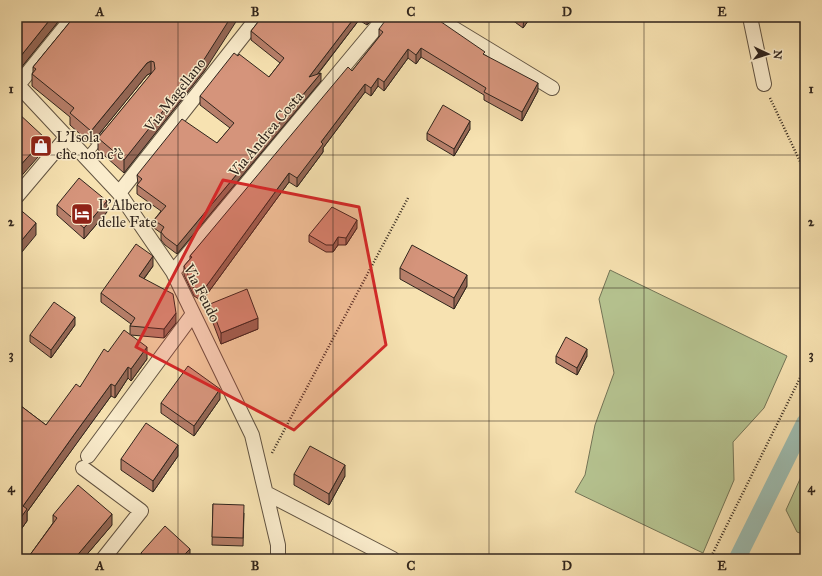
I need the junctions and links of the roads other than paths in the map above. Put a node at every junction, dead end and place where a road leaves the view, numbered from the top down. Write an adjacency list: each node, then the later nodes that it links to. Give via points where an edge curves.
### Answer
1 (73, 17): 7 (street)
2 (258, 17): 12 (street, Via Magellano)
3 (385, 17): 14 (street, Via Andrea Costa)
4 (435, 17): 8 (street)
5 (750, 17): 6 (street)
6 (764, 84)
7 (18, 88): 10 (street, Via Feudo)
8 (552, 88)
9 (111, 126): 11 (lane)
10 (66, 138): 11 (street, Via Feudo); 13 (street)
11 (86, 157): 12 (street, Via Feudo)
12 (120, 194): 14 (street, Via Feudo)
13 (17, 196)
14 (173, 272): 15 (street, Via Feudo)
15 (193, 314): 16 (street, Via Feudo, via 252,435); 17 (street, via 85,462 141,511)
16 (266, 493): 18 (street, Via Feudo, via 278,545); 19 (street)
17 (103, 559)
18 (278, 559)
19 (393, 559)

